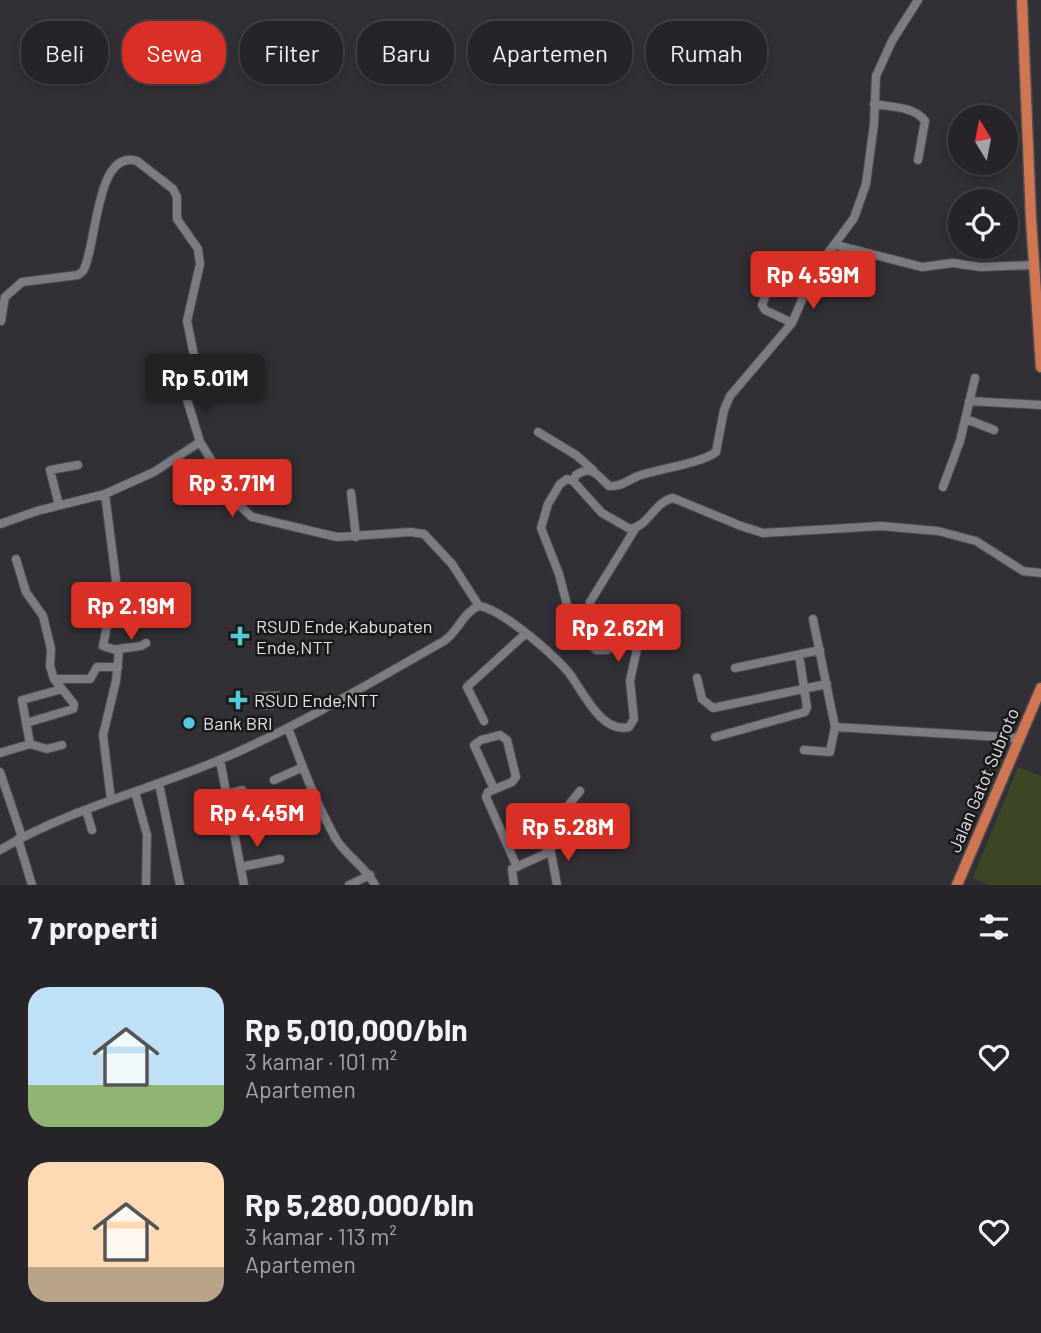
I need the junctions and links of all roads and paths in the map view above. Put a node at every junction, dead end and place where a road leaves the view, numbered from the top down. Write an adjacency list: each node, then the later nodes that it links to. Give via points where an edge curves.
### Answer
1 (918, 0): 3 (street, via 883,57)
2 (1022, 0): 6 (highway)
3 (874, 104): 4 (street, via 922,117); 5 (street, via 864,193)
4 (918, 160)
5 (836, 245): 6 (street, via 922,267); 9 (street, via 808,282)
6 (1034, 265): 10 (highway)
7 (770, 283): 9 (street, via 762,305)
8 (1, 321): 17 (street, via 5,298 22,282 83,271 109,172 120,162 136,161 173,189 177,219 198,249 200,264 187,321 195,360 186,393)
9 (792, 323): 19 (street, via 730,396 716,452 619,486 609,486)
10 (1041, 367)
11 (975, 378): 12 (street)
12 (970, 401): 13 (street); 14 (street)
13 (1041, 405)
14 (966, 419): 15 (street); 21 (street)
15 (994, 429)
16 (538, 432): 19 (street)
17 (200, 442): 23 (street, via 153,472); 27 (street, via 239,505 252,517 337,537)
18 (78, 466): 24 (street, via 50,470)
19 (594, 471): 20 (street, via 581,471)
20 (573, 481): 26 (street, via 602,513); 33 (street, via 561,484 548,504 541,528 578,632 596,650 629,640 638,644 630,681 633,724 620,728 598,715 568,673)
21 (943, 487)
22 (351, 493): 27 (street)
23 (105, 494): 24 (street); 35 (street, via 116,580 103,646)
24 (59, 505): 25 (street)
25 (0, 524)
26 (635, 529): 29 (street, via 658,504 673,498 763,533 857,527 938,531 976,541 1023,571); 30 (street)
27 (356, 537): 31 (street, via 424,534 452,564)
28 (16, 559): 41 (street, via 26,592 43,616)
29 (1041, 573)
30 (590, 602)
31 (479, 606): 33 (street, via 498,613); 49 (street, via 467,612 444,641)
32 (813, 619): 36 (street)
33 (525, 634): 46 (street, via 467,687)
34 (146, 643): 35 (street)
35 (118, 649): 38 (street)
36 (820, 650): 37 (street); 42 (street)
37 (799, 655): 39 (street); 43 (street)
38 (118, 667): 41 (street, via 97,667 90,679); 66 (street, via 103,735)
39 (735, 668)
40 (697, 678): 43 (street, via 702,699 713,708)
41 (54, 679): 45 (street)
42 (827, 684): 43 (street); 48 (street)
43 (805, 688): 50 (street, via 807,707 803,713)
44 (1041, 688): 51 (highway, Jalan Gatot Subroto)
45 (62, 689): 47 (street, via 22,700); 47 (street, via 73,709)
46 (484, 720)
47 (26, 723): 52 (street)
48 (835, 727): 51 (street); 54 (street, via 830,752)
49 (288, 728): 56 (street); 57 (street)
50 (715, 737)
51 (1020, 738): 84 (highway, Jalan Gatot Subroto)
52 (30, 744): 53 (street, via 47,749); 55 (street)
53 (62, 745)
54 (804, 750)
55 (0, 753)
56 (220, 760): 60 (street); 65 (street)
57 (303, 767): 59 (street); 75 (street, via 337,840)
58 (0, 772): 69 (street)
59 (274, 780)
60 (159, 783): 64 (street); 78 (street)
61 (494, 789): 61 (street, via 516,777 507,740 500,735 474,746); 74 (street, via 486,794 487,801)
62 (242, 790): 65 (street)
63 (580, 791): 70 (street, via 563,812)
64 (135, 792): 66 (street); 77 (street, via 147,835)
65 (227, 794): 73 (street)
66 (111, 800): 67 (street)
67 (86, 810): 68 (street); 69 (street)
68 (92, 830)
69 (20, 838): 71 (street); 76 (street)
70 (550, 846): 74 (street, via 538,859); 83 (street)
71 (0, 850)
72 (280, 859): 73 (street)
73 (241, 867): 79 (street)
74 (517, 867): 82 (street, via 511,871)
75 (370, 875): 80 (street); 81 (street)
76 (32, 885)
77 (146, 885)
78 (180, 885)
79 (244, 885)
80 (349, 885)
81 (375, 885)
82 (514, 885)
83 (557, 885)
84 (957, 885)

